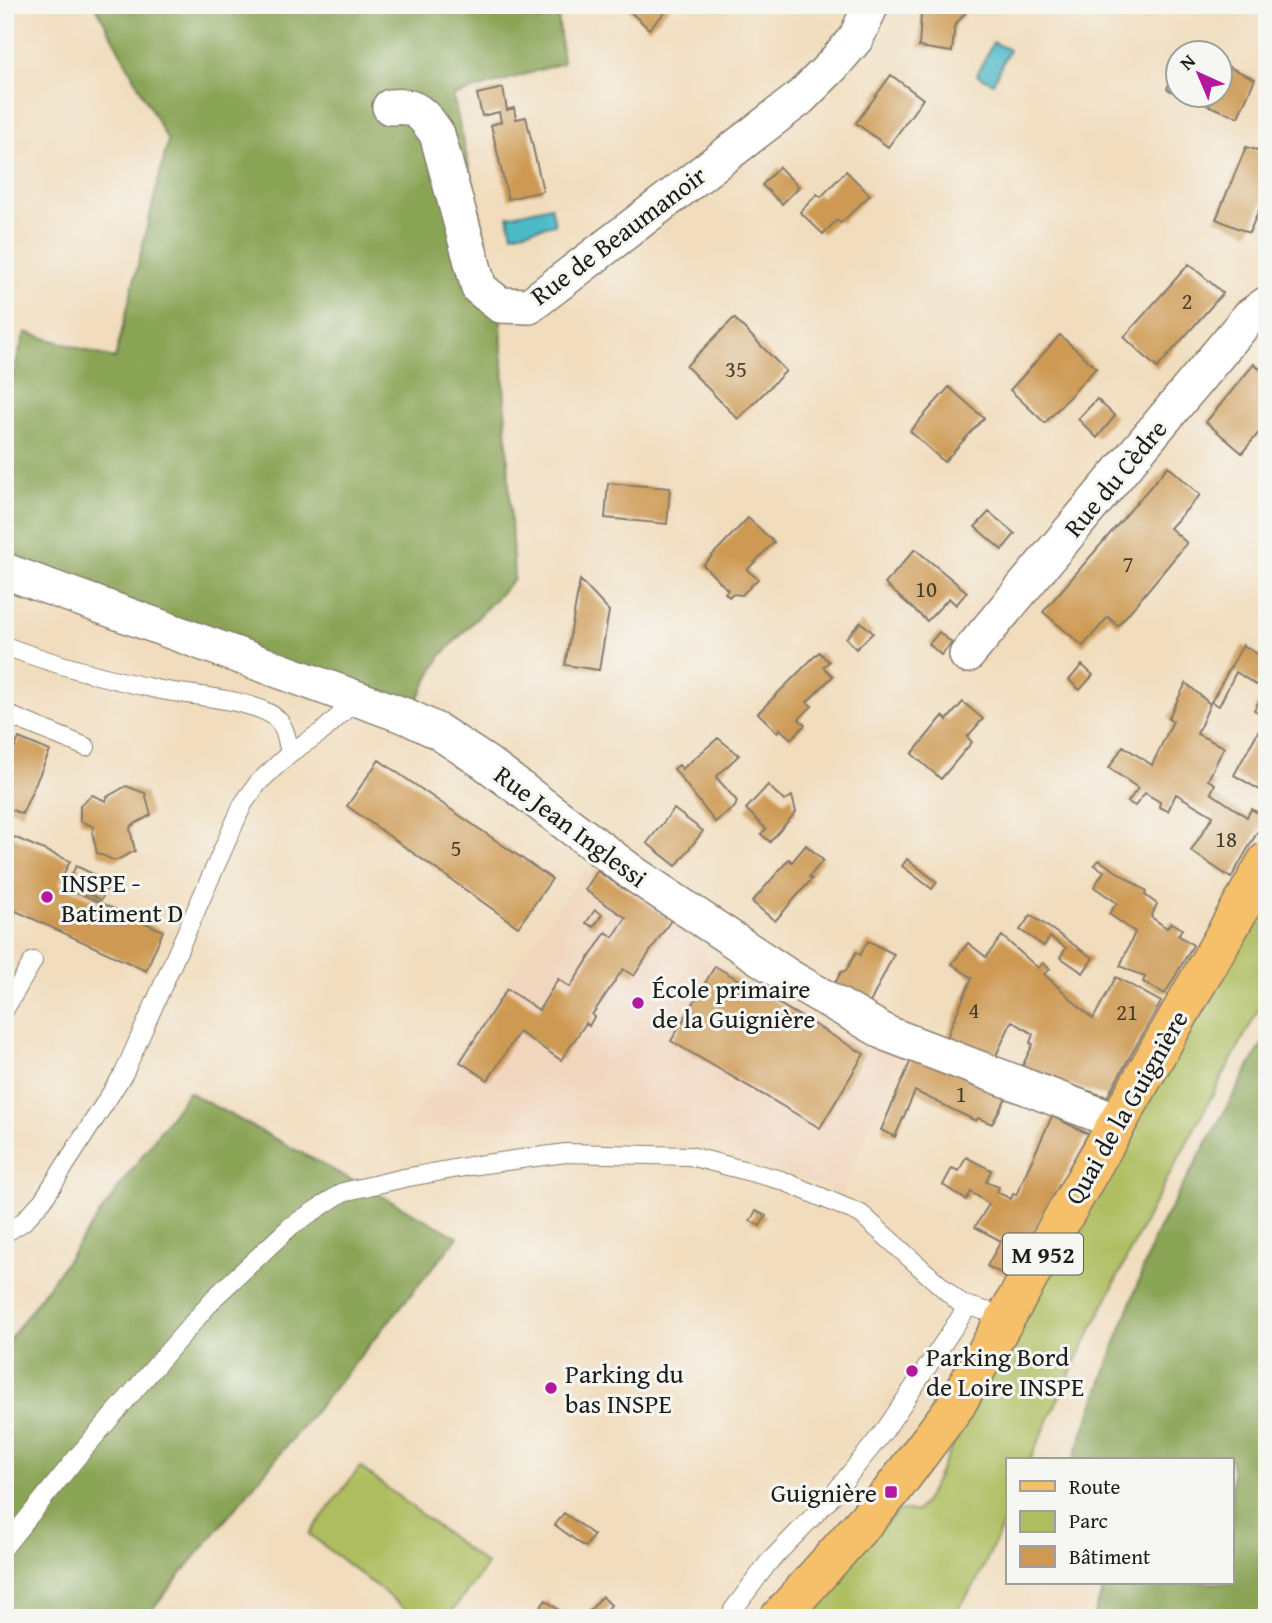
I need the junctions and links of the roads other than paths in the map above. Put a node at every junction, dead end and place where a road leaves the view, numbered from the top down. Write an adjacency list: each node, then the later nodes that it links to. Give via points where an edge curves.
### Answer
1 (871, 5): 2 (street, Rue de Beaumanoir, via 856,38 800,98 529,306 500,305 479,288 437,134 423,115 406,105)
2 (390, 107)
3 (1267, 304): 6 (street, Rue du Cèdre, via 1249,317)
4 (5, 571): 7 (street, Rue Jean Inglessi)
5 (6, 649): 10 (lane, via 62,667 262,709 285,730)
6 (967, 655)
7 (356, 700): 10 (lane, via 323,731); 14 (street, Rue Jean Inglessi, via 439,732 729,939 888,1034)
8 (5, 728): 9 (lane, via 11,716)
9 (86, 747)
10 (290, 753): 15 (lane, via 243,804 112,1094 43,1200)
11 (1267, 861): 14 (main road, Quai de la Guignière / M 952)
12 (33, 961): 13 (lane)
13 (5, 1009)
14 (1118, 1122): 17 (main road, Quai de la Guignière / M 952)
15 (5, 1233)
16 (968, 1306): 17 (lane); 18 (lane, via 861,1214 781,1180 690,1156 566,1153 470,1166 343,1192 291,1226 215,1297); 19 (lane, via 885,1430 828,1502 768,1563)
17 (1007, 1317): 20 (main road, Quai de la Guignière / M 952, via 956,1405 920,1455)
18 (5, 1546)
19 (730, 1618)
20 (779, 1618)

